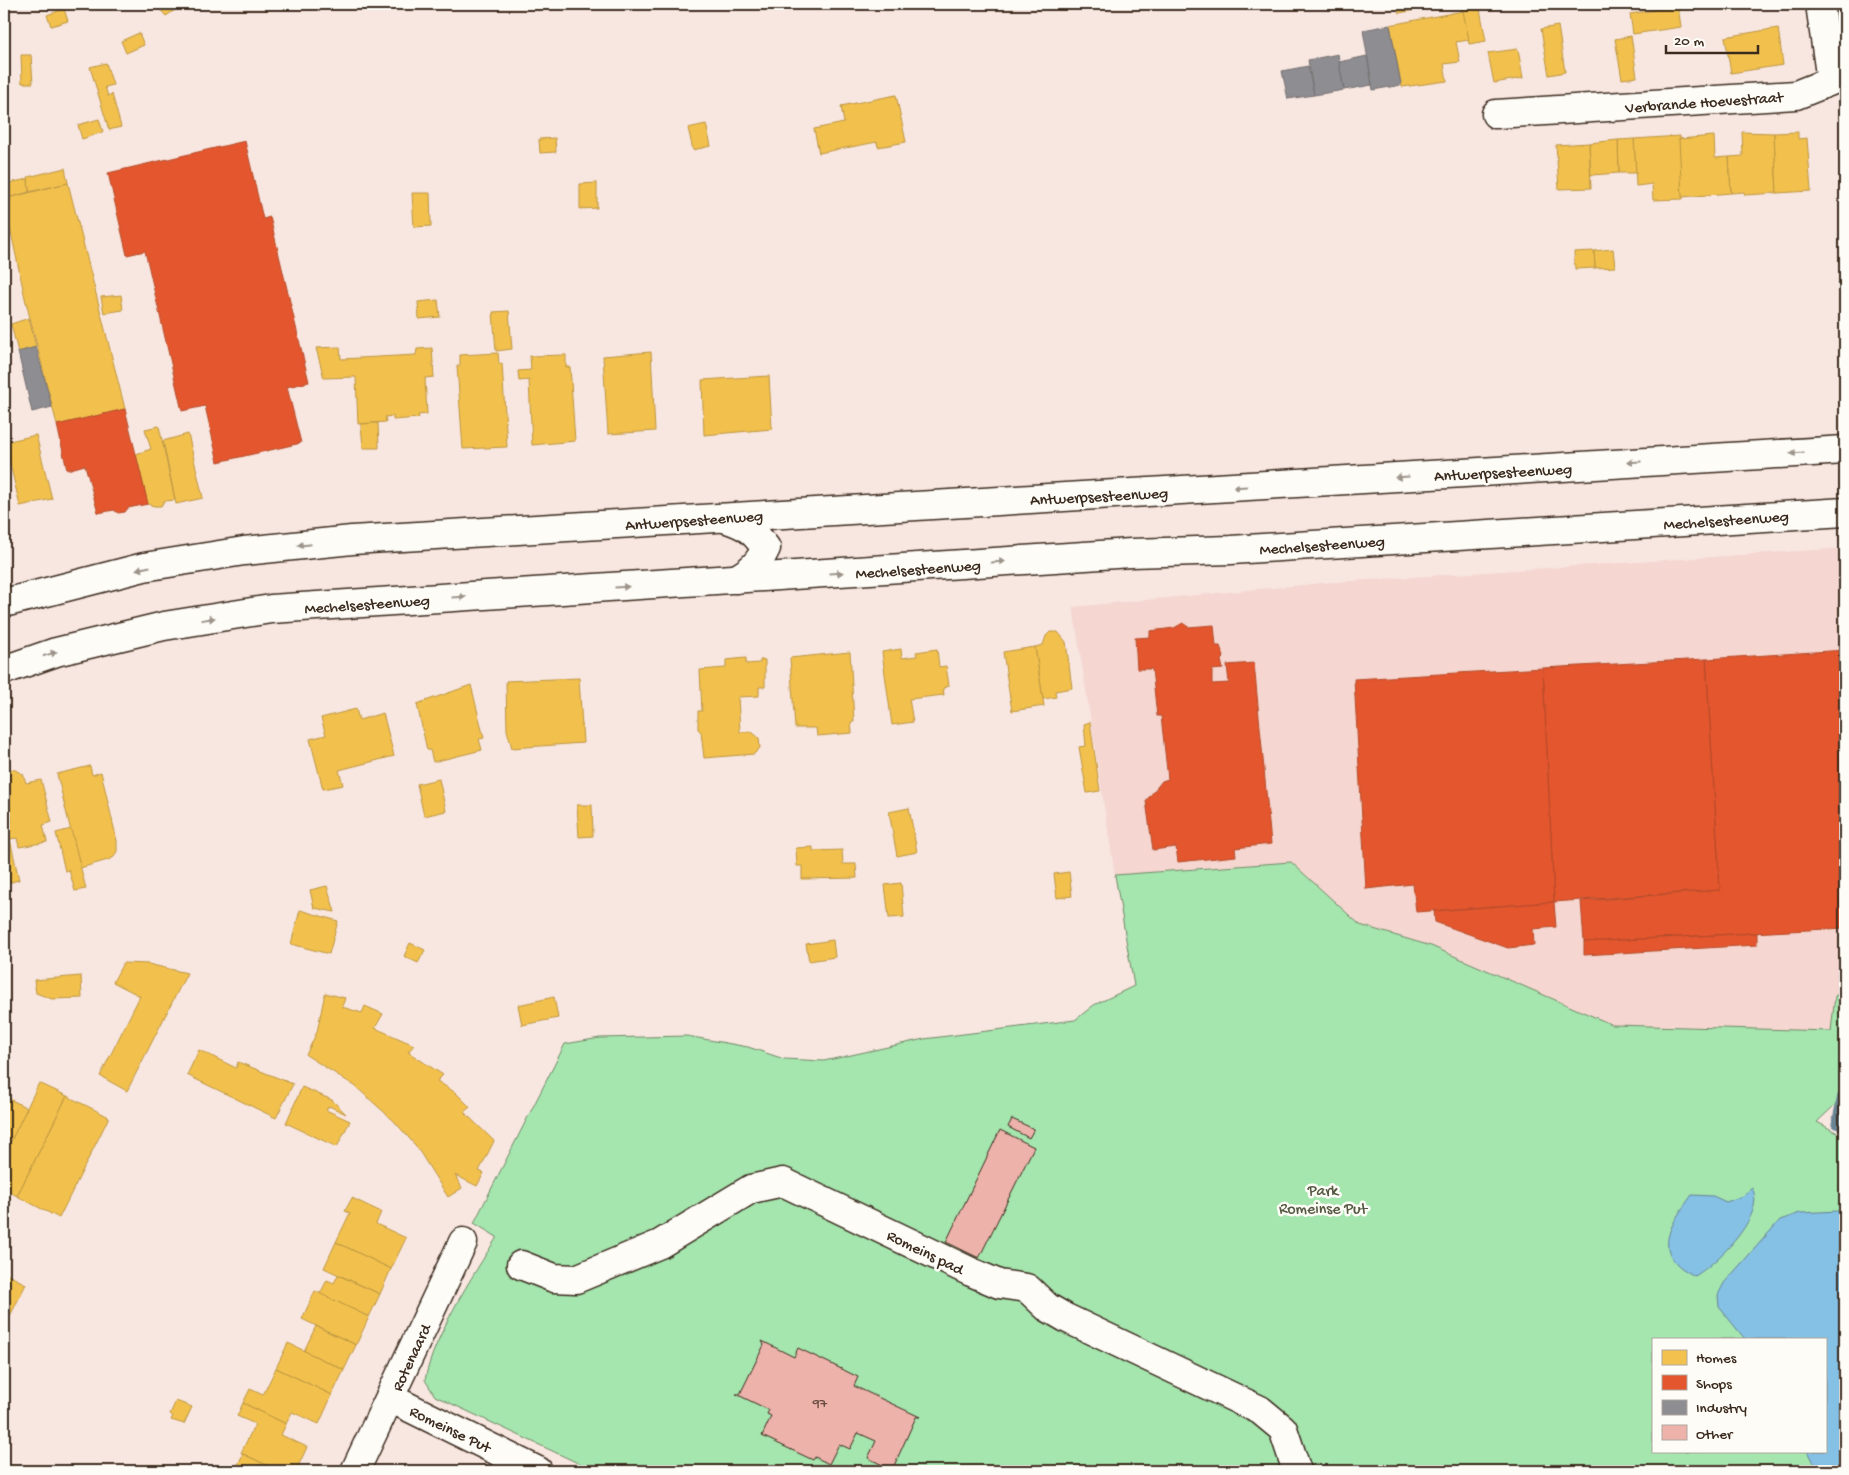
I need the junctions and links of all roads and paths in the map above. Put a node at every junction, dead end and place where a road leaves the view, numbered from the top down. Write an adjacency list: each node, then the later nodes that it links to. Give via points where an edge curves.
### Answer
1 (1820, 4): 2 (main road, Verbrande Hoevestraat, via 1831,81 1820,88 1796,96)
2 (1496, 114)
3 (1845, 450): 5 (main road, Antwerpsesteenweg, one-way to 5)
4 (1845, 512): 8 (main road, Mechelsesteenweg, one-way to 4, via 1132,553 1231,550)
5 (788, 514): 6 (main road, Antwerpsesteenweg); 7 (main road, via 776,527)
6 (724, 518): 7 (main road, via 754,531); 10 (main road, Antwerpsesteenweg, one-way to 10, via 352,540 244,551 144,567)
7 (766, 548): 8 (main road, via 772,559); 9 (main road, via 759,562)
8 (799, 576): 9 (main road, Mechelsesteenweg)
9 (736, 580): 11 (main road, Mechelsesteenweg, one-way to 9, via 56,652 164,626 271,610)
10 (4, 603)
11 (4, 670)
12 (463, 1242): 14 (main road, Rotenaard)
13 (521, 1266): 17 (main road, Romeins pad, via 554,1278 576,1279 660,1244 750,1189 783,1182 978,1275 999,1284 1027,1288 1047,1307 1066,1318 1260,1410 1282,1429)
14 (390, 1398): 15 (main road, Rotenaard); 16 (main road, Romeinse Put)
15 (356, 1471)
16 (538, 1471)
17 (1297, 1471)

